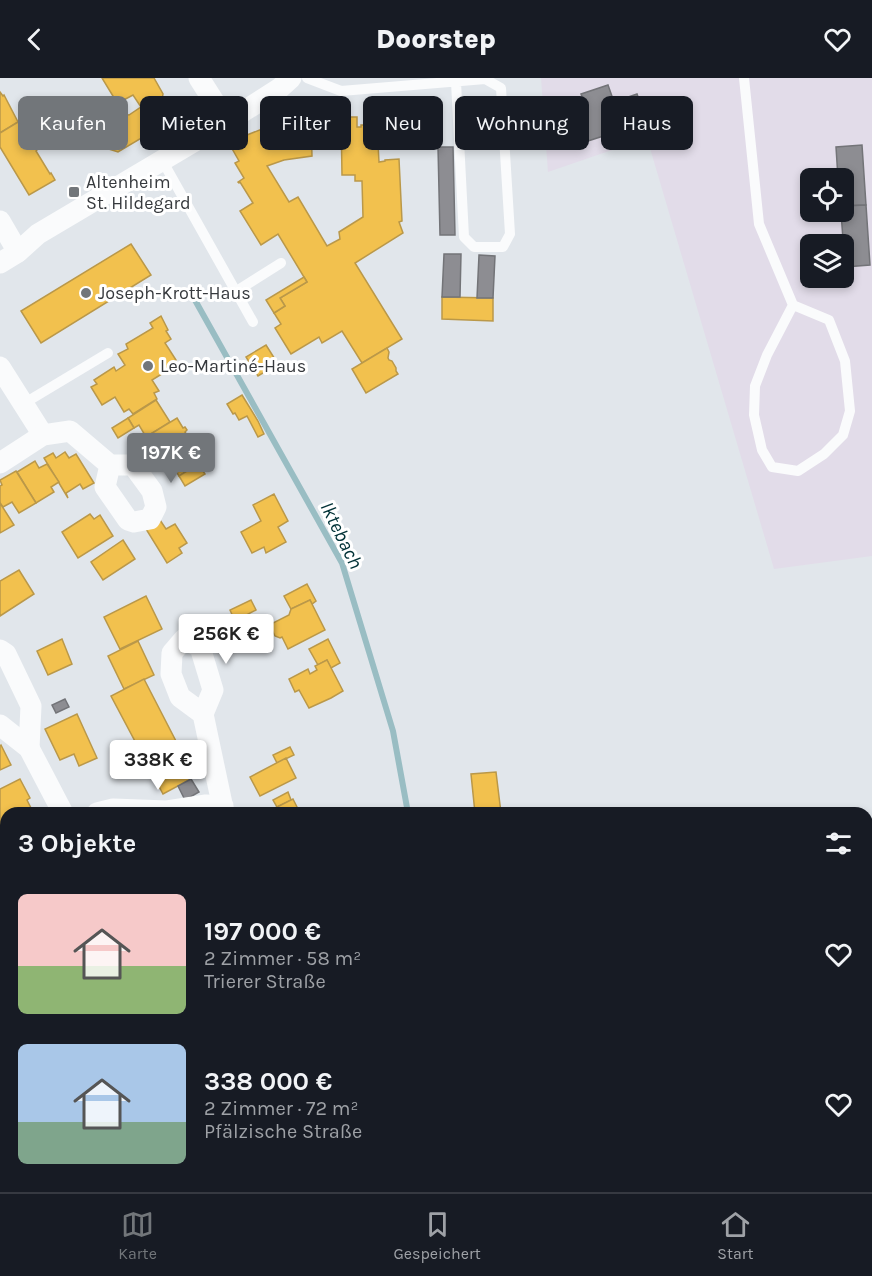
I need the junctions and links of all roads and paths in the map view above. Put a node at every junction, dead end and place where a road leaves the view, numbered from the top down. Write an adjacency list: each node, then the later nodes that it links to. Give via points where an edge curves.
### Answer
1 (199, 78): 6 (street)
2 (291, 78): 7 (street)
3 (307, 78): 5 (lane, via 341,91)
4 (744, 78): 14 (lane, via 759,224)
5 (456, 82): 5 (lane, via 485,79 501,88 510,234 503,247 474,248 464,237)
6 (210, 96)
7 (248, 108)
8 (179, 150): 9 (street)
9 (162, 160): 11 (street, via 38,234); 13 (lane)
10 (0, 222): 11 (street)
11 (9, 257)
12 (281, 263): 13 (lane)
13 (235, 292): 15 (lane)
14 (793, 305): 14 (lane, via 830,320 845,361 850,411 843,435 798,471 772,468 762,450 754,415 755,386)
15 (253, 322)
16 (108, 353): 18 (lane)
17 (0, 367): 18 (street)
18 (24, 404): 19 (street)
19 (44, 435): 20 (street); 21 (street, via 70,431)
20 (0, 463)
21 (110, 465)
22 (0, 650): 25 (street, via 6,654 31,706)
23 (203, 714): 29 (street)
24 (0, 725): 25 (street)
25 (29, 748): 26 (street)
26 (60, 807)
27 (193, 807): 28 (street)
28 (213, 807)
29 (223, 807)

